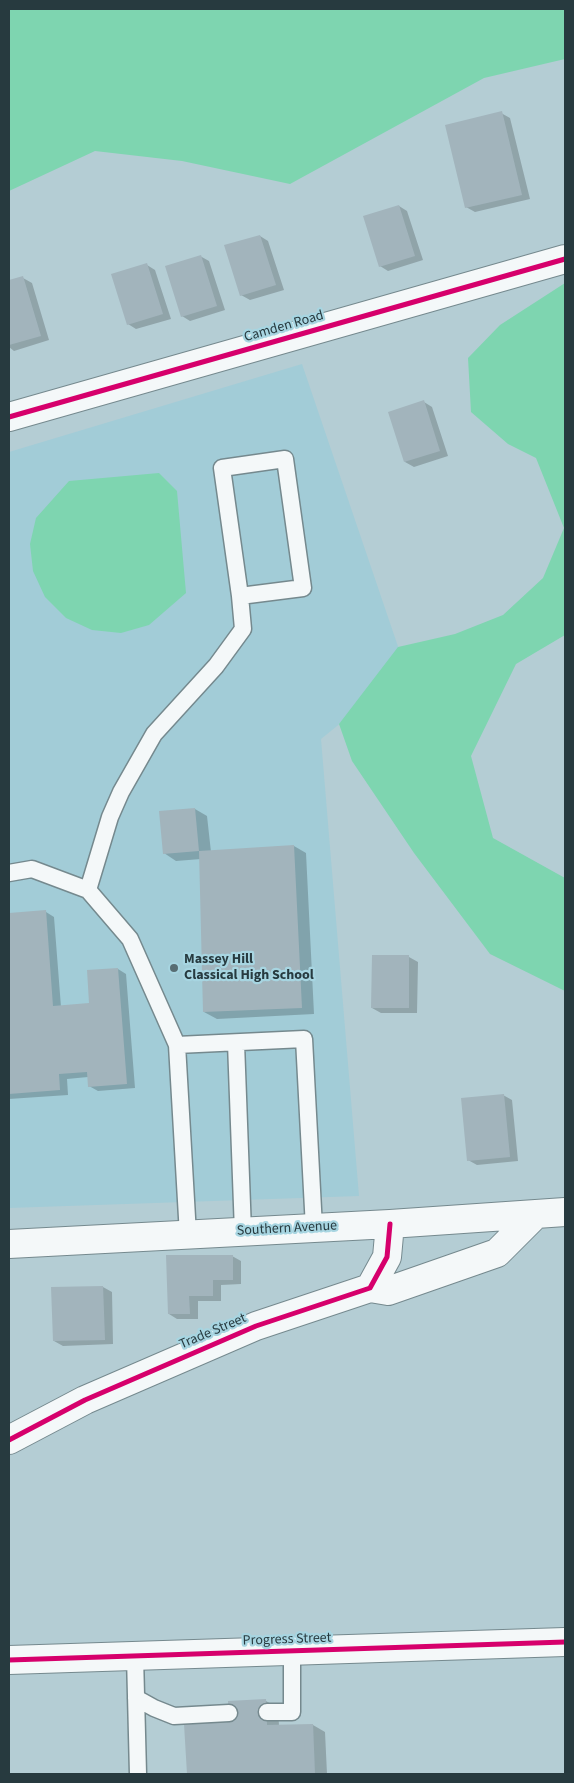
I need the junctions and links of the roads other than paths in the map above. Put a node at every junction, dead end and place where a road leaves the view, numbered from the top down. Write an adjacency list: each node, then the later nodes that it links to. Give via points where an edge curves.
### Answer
1 (565, 259): 2 (street, Camden Road)
2 (9, 417)
3 (240, 596): 3 (lane, via 303,588 284,459 222,468); 5 (lane, via 243,629 216,666 154,734 110,817)
4 (9, 873): 5 (lane, via 32,869)
5 (88, 890): 7 (lane, via 130,939)
6 (236, 1043): 7 (lane); 11 (lane, via 304,1039); 12 (lane)
7 (177, 1046): 13 (lane)
8 (565, 1212): 9 (street, Southern Avenue)
9 (536, 1214): 10 (street, Southern Avenue); 15 (street, via 497,1253 388,1291)
10 (390, 1224): 11 (street, Southern Avenue); 15 (street, via 387,1257)
11 (314, 1228): 12 (street, Southern Avenue)
12 (243, 1232): 13 (street, Southern Avenue)
13 (188, 1235): 14 (street, Southern Avenue)
14 (9, 1244)
15 (370, 1288): 16 (street, Trade Street, via 256,1326 85,1400)
16 (9, 1440)
17 (565, 1642): 18 (street, Progress Street)
18 (292, 1651): 19 (street, Progress Street); 22 (lane, via 292,1712)
19 (135, 1656): 20 (street, Progress Street); 21 (lane)
20 (9, 1660)
21 (136, 1698): 23 (lane, via 174,1716); 24 (lane)
22 (267, 1712)
23 (229, 1713)
24 (138, 1774)

